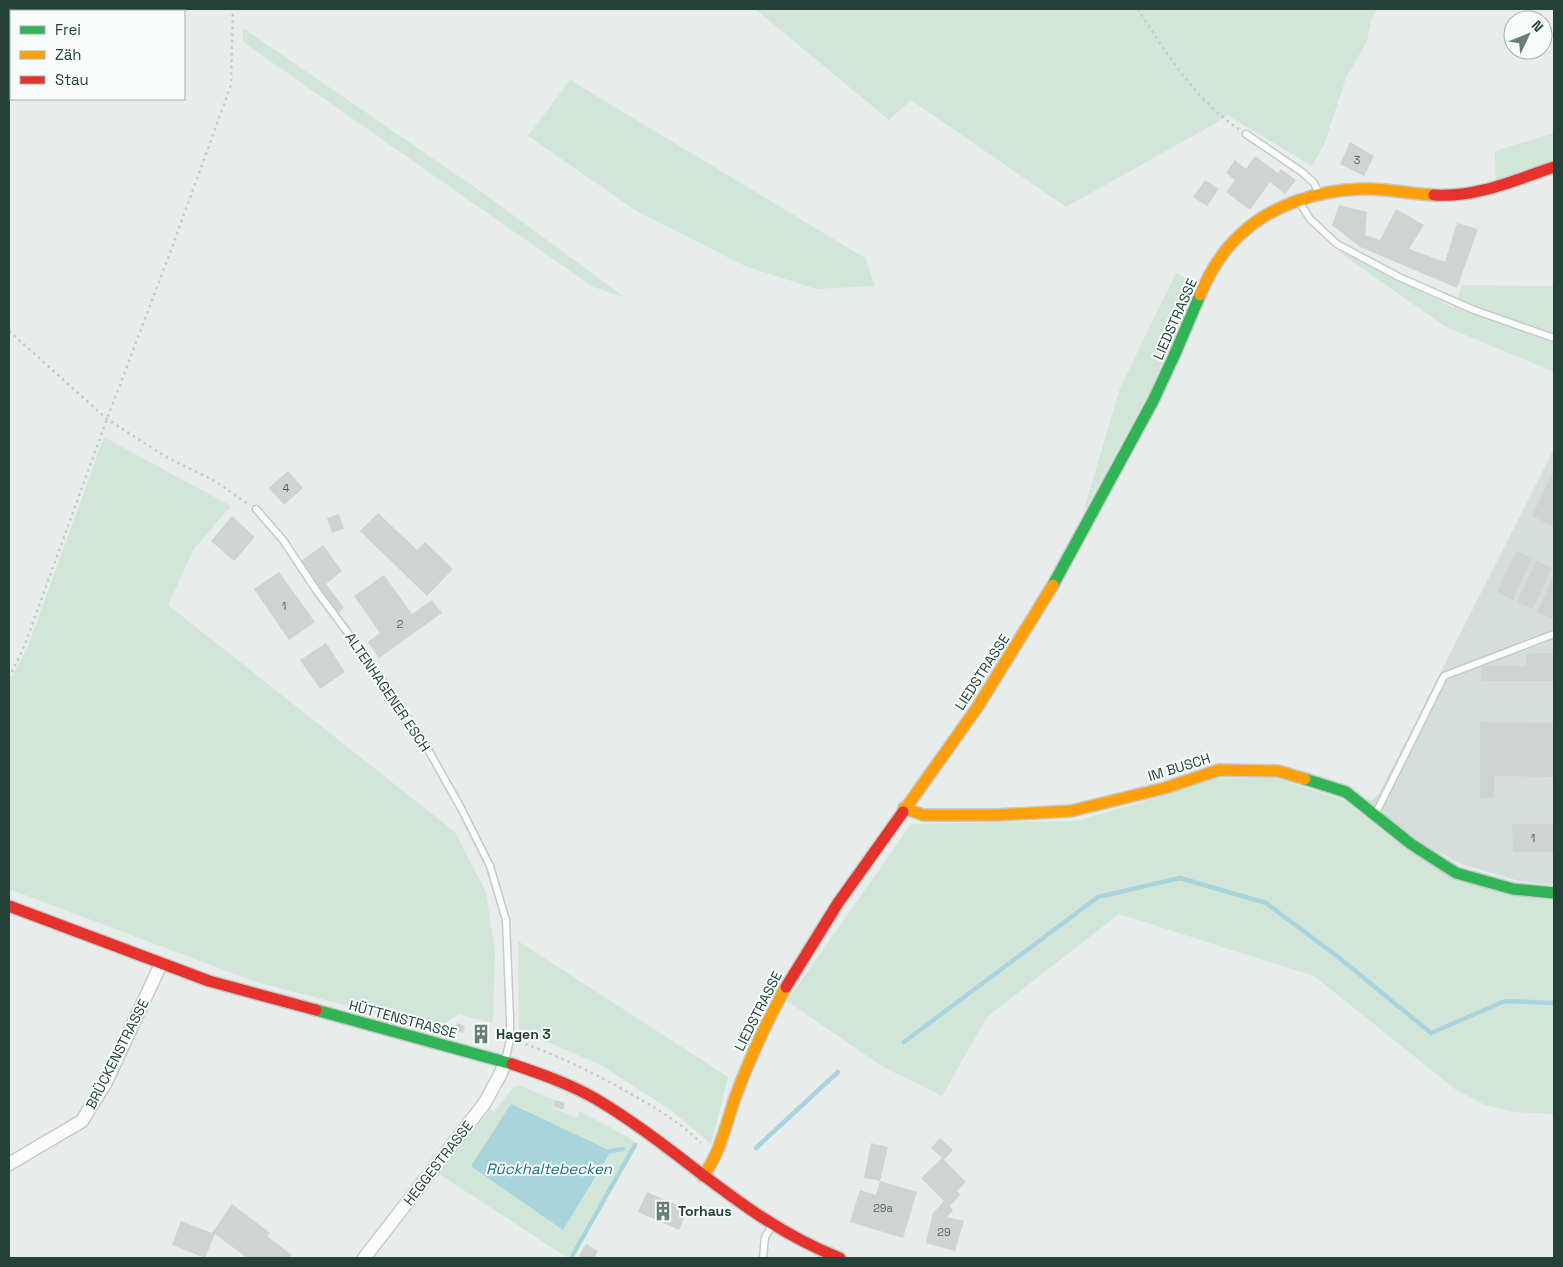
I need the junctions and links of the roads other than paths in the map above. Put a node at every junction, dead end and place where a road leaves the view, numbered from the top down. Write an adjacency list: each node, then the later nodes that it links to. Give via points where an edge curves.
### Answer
1 (1246, 134): 3 (lane, via 1302,172 1314,183)
2 (1554, 167): 3 (street, LIEDSTRASSE, via 1460,195 1360,188)
3 (1319, 195): 4 (street, LIEDSTRASSE)
4 (1300, 202): 5 (lane, via 1310,219 1337,244 1399,278 1474,310); 8 (street, LIEDSTRASSE, via 1257,221 1225,250 1199,298 1166,375 1044,602 982,700)
5 (1554, 338)
6 (256, 509): 13 (lane, ALTENHAGENER ESCH, via 283,540 421,737 490,866 506,920 510,1040)
7 (1554, 634): 9 (lane, via 1444,676)
8 (904, 808): 9 (street, IM BUSCH, via 923,815 1071,811 1165,788 1219,770 1278,770 1346,792); 15 (street, LIEDSTRASSE, via 835,906 774,1009 739,1086 715,1156)
9 (1375, 814): 10 (street, IM BUSCH, via 1411,844 1456,873 1513,889)
10 (1554, 893)
11 (9, 906): 12 (street, HÜTTENSTRASSE)
12 (161, 964): 13 (street, HÜTTENSTRASSE, via 257,995); 14 (street, BRÜCKENSTRASSE, via 106,1082 82,1121)
13 (505, 1062): 15 (street, HÜTTENSTRASSE, via 544,1074 595,1098); 17 (street, HEGGESTRASSE, via 484,1104)
14 (9, 1164)
15 (703, 1176): 16 (street, HÜTTENSTRASSE)
16 (772, 1225): 18 (lane, via 764,1237); 19 (street, HÜTTENSTRASSE)
17 (364, 1258)
18 (763, 1258)
19 (840, 1258)

